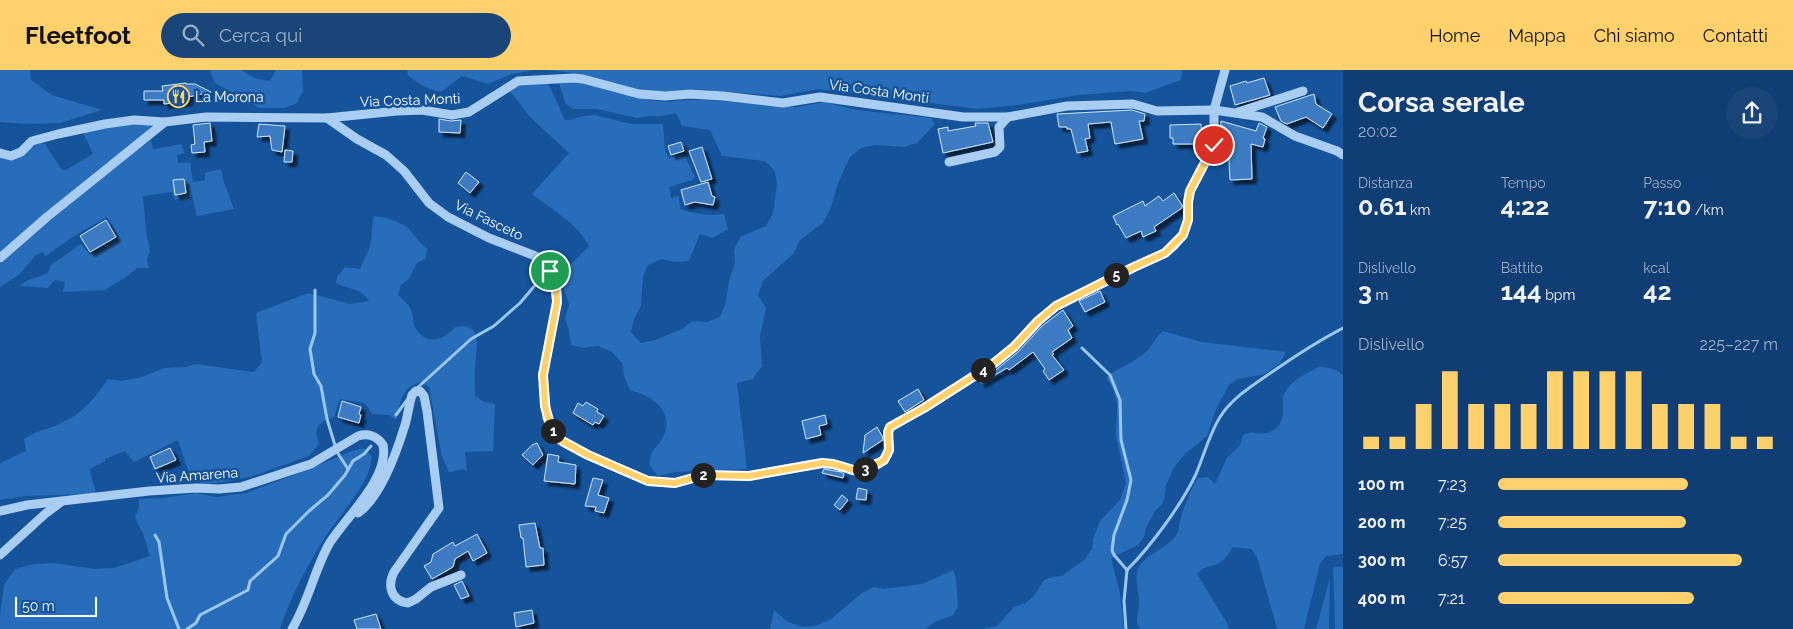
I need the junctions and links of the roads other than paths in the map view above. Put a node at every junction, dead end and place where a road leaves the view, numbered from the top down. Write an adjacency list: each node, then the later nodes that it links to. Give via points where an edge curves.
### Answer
1 (1225, 70): 3 (street)
2 (1303, 91): 4 (street)
3 (1214, 110): 4 (street, Via Costa Monti); 5 (street, Via Costa Monti, via 1157,111 1133,104 1067,106); 6 (street, Via Fasceto, via 1214,145 1190,191 1188,220 1183,235 1165,253 1056,306 993,364 890,427 889,450 879,463 857,471 822,463 749,476 704,475 675,483 648,481 588,455 558,438 551,428 543,375 557,302 553,277 545,263 448,217 429,203 404,171 386,155)
4 (1235, 113): 9 (street, Via Costa Monti, via 1262,116 1295,136)
5 (1008, 117): 6 (street, Via Costa Monti, via 963,117 820,97 783,103 723,96 640,94 574,78 518,81 469,112 452,114 422,110); 10 (street, via 999,127 1000,147 995,152)
6 (327, 118): 7 (street, Via Costa Monti, via 206,117)
7 (165, 122): 8 (street, Via Costa Monti, via 134,120 105,124 32,142 21,152 10,156); 11 (street)
8 (0, 153)
9 (1343, 155)
10 (949, 162)
11 (0, 258)
12 (61, 502): 13 (street, Via Amarena); 14 (street, Via Amarena, via 196,488 241,487 311,464 358,436 372,436 383,445 383,457 368,494); 15 (street)
13 (0, 511)
14 (354, 512): 16 (street, via 359,513 369,503 383,480 404,427 411,398 420,391 428,411 439,508 394,572 390,590 398,600 408,603 431,587); 17 (street, Via Amarena, via 329,545)
15 (0, 555)
16 (461, 575)
17 (292, 629)

